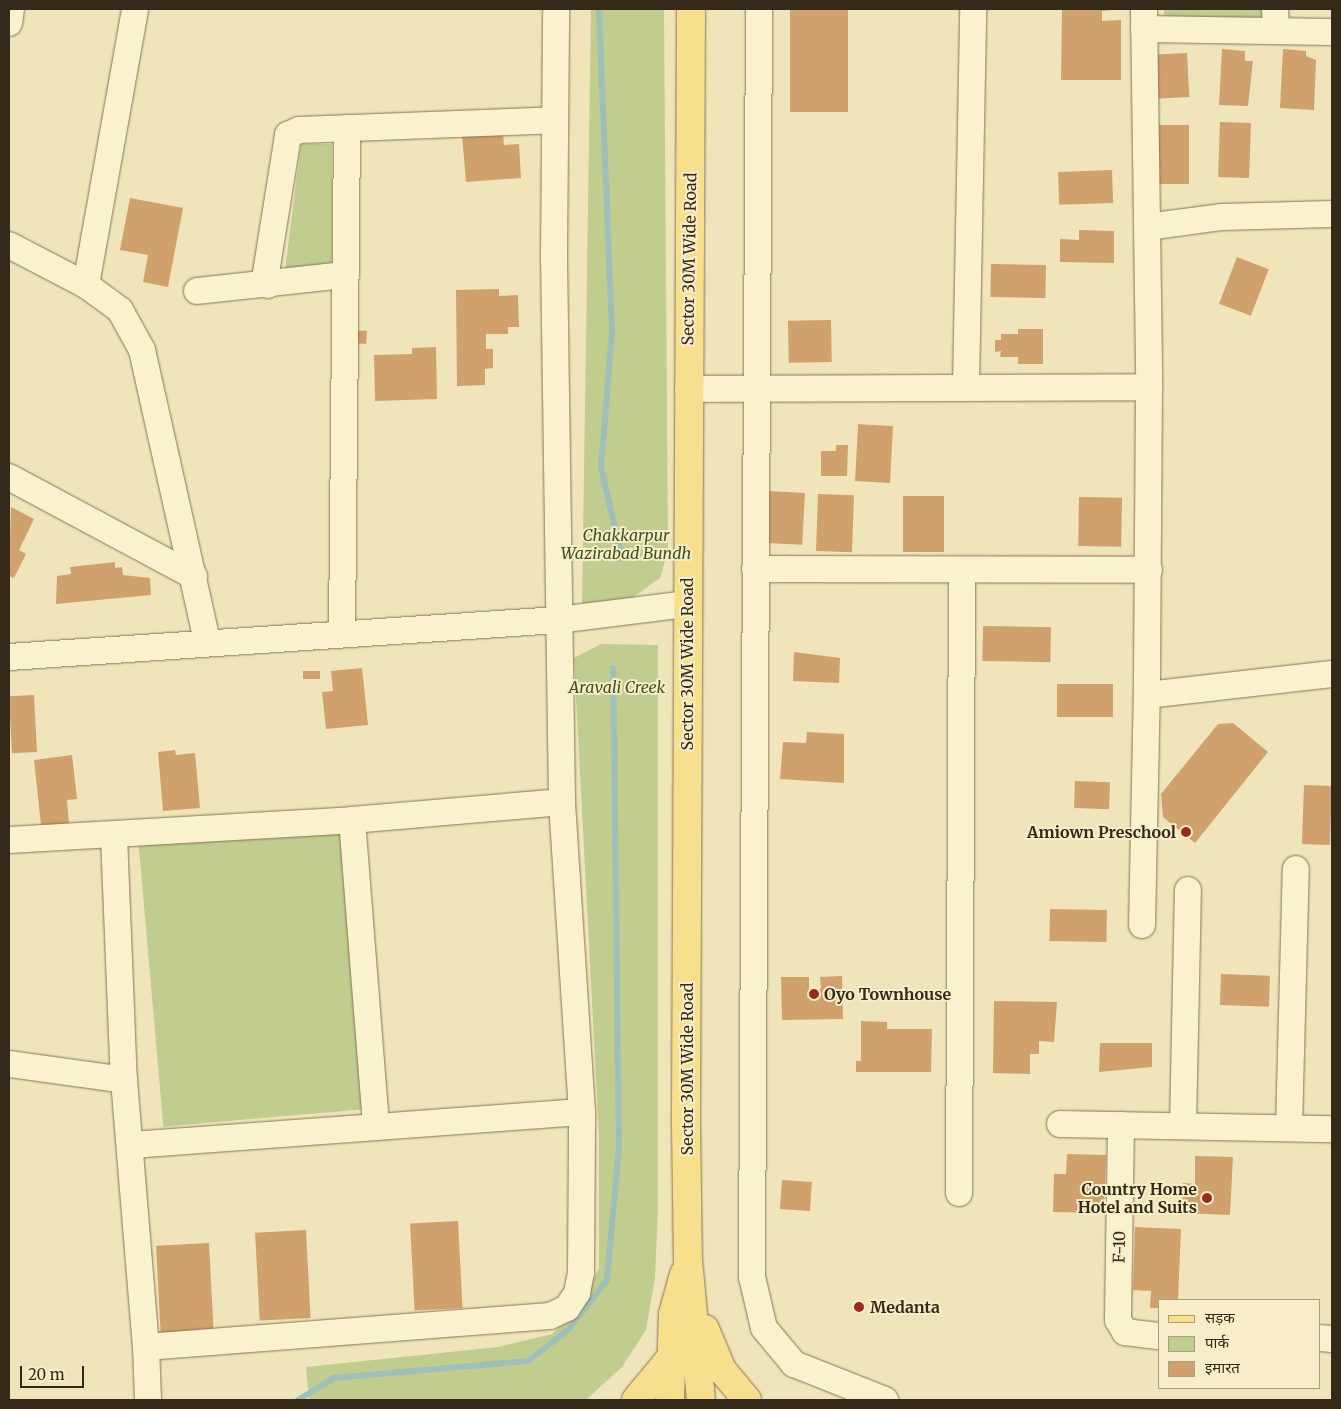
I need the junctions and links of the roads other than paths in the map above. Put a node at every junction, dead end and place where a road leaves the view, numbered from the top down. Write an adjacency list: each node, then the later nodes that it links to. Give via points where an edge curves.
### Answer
1 (11, 9): 9 (street)
2 (135, 9): 18 (street)
3 (556, 9): 11 (street)
4 (692, 9): 23 (main road, Sector 30M Wide Road)
5 (759, 9): 20 (street)
6 (973, 9): 21 (street)
7 (1144, 19): 8 (street); 14 (street)
8 (1276, 20): 10 (street)
9 (9, 23)
10 (1332, 32)
11 (555, 120): 12 (street); 30 (street)
12 (347, 128): 16 (street); 17 (street, via 288,135 266,269)
13 (1332, 214): 14 (street, via 1222,217)
14 (1147, 227): 22 (street)
15 (9, 245): 18 (street)
16 (345, 275): 17 (street); 31 (street)
17 (268, 284): 19 (street)
18 (86, 285): 28 (street, via 120,310 142,350)
19 (197, 291)
20 (758, 385): 21 (street); 23 (street); 25 (street)
21 (966, 386): 22 (street)
22 (1149, 387): 26 (street)
23 (688, 388): 29 (main road, Sector 30M Wide Road)
24 (9, 477): 28 (street)
25 (755, 569): 27 (street); 63 (street, via 752,1277 764,1328 794,1364)
26 (1149, 570): 27 (street); 35 (street)
27 (962, 571): 53 (street)
28 (194, 576): 32 (street)
29 (687, 604): 30 (street); 54 (main road, Sector 30M Wide Road)
30 (558, 620): 31 (street); 36 (street)
31 (342, 632): 32 (street)
32 (207, 642): 33 (street)
33 (9, 657)
34 (1332, 674): 35 (street)
35 (1147, 695): 42 (street)
36 (562, 802): 37 (street); 45 (street)
37 (352, 820): 38 (street); 47 (street)
38 (114, 836): 39 (street); 44 (street)
39 (9, 840)
40 (1296, 869): 50 (street)
41 (1188, 890): 49 (street)
42 (1142, 925)
43 (9, 1064): 44 (street)
44 (124, 1080): 52 (street)
45 (582, 1112): 47 (street); 56 (street, via 581,1272 577,1293 567,1308 550,1316)
46 (1060, 1124): 48 (street)
47 (376, 1125): 52 (street)
48 (1121, 1125): 49 (street); 55 (street, F-10, via 1118,1320 1125,1332)
49 (1183, 1126): 50 (street)
50 (1289, 1128): 51 (street)
51 (1332, 1129)
52 (130, 1145): 56 (street)
53 (959, 1193)
54 (688, 1260): 57 (main road, via 673,1314); 61 (main road); 62 (main road, via 701,1318 722,1370)
55 (1158, 1336)
56 (146, 1347): 58 (street)
57 (669, 1360): 59 (main road); 60 (main road)
58 (148, 1400)
59 (636, 1400)
60 (670, 1400)
61 (702, 1400)
62 (746, 1400)
63 (885, 1400)

